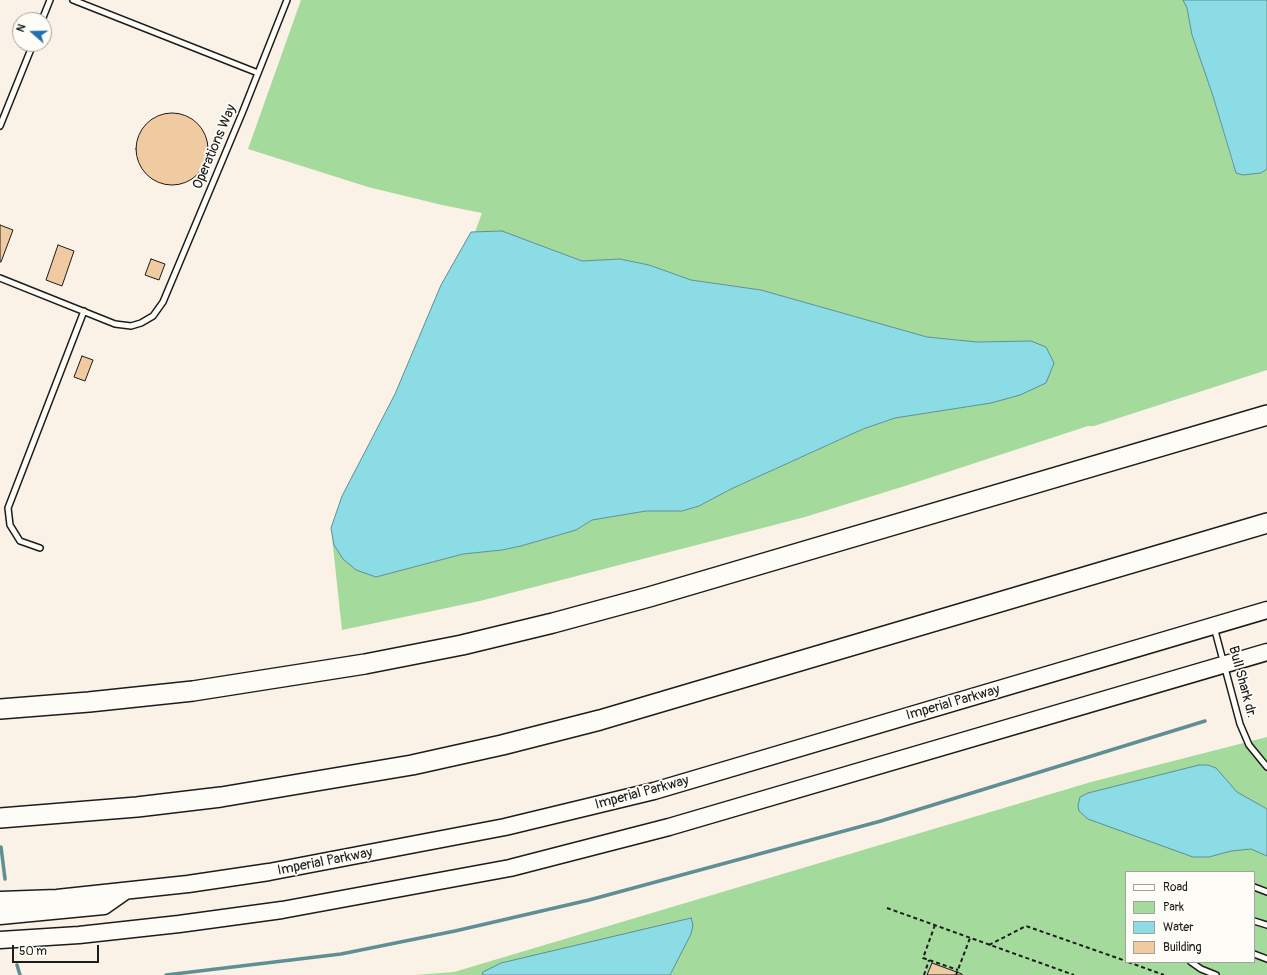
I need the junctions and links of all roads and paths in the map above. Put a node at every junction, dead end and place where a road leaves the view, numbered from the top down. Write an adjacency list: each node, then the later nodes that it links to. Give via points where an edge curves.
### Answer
1 (50, 0): 4 (lane)
2 (73, 0): 6 (lane)
3 (287, 0): 6 (lane, Operations Way)
4 (45, 12)
5 (29, 52): 7 (lane)
6 (258, 73): 9 (lane, Operations Way, via 163,302 153,316 131,326 116,324)
7 (0, 126)
8 (0, 278): 9 (lane, Operations Way)
9 (84, 311): 12 (lane, via 8,508 10,525 20,541)
10 (1267, 415): 17 (highway, via 649,598 470,643 280,679 156,695)
11 (1267, 523): 19 (highway, via 600,720 502,745 404,766 220,797 137,807)
12 (40, 548)
13 (1267, 610): 14 (main road, Imperial Parkway)
14 (1214, 625): 16 (lane, Bull Shark dr.); 21 (main road, Imperial Parkway, via 654,791 505,827 269,872)
15 (1267, 652): 16 (main road)
16 (1224, 663): 18 (lane, Bull Shark dr., via 1240,724 1249,745); 30 (main road, via 669,828 510,868 282,910 179,924)
17 (0, 709)
18 (1266, 764)
19 (0, 818)
20 (1255, 887): 22 (lane)
21 (126, 891): 23 (main road, Imperial Parkway, via 57,898); 25 (main road, via 104,906)
22 (1267, 892)
23 (0, 900)
24 (887, 908): 27 (path)
25 (0, 916)
26 (1255, 920): 28 (lane)
27 (935, 925): 29 (path); 34 (path, via 923,958)
28 (1267, 925)
29 (970, 938): 31 (path); 38 (path)
30 (0, 940)
31 (989, 945): 35 (path, via 1026,926); 42 (path)
32 (1255, 954): 33 (lane)
33 (1267, 959)
34 (929, 960): 38 (path); 40 (path)
35 (1125, 961)
36 (1129, 963): 39 (path)
37 (1192, 963): 44 (lane)
38 (958, 970): 41 (path)
39 (1156, 974): 43 (path)
40 (924, 975)
41 (956, 975)
42 (1074, 975)
43 (1164, 975)
44 (1216, 975)

